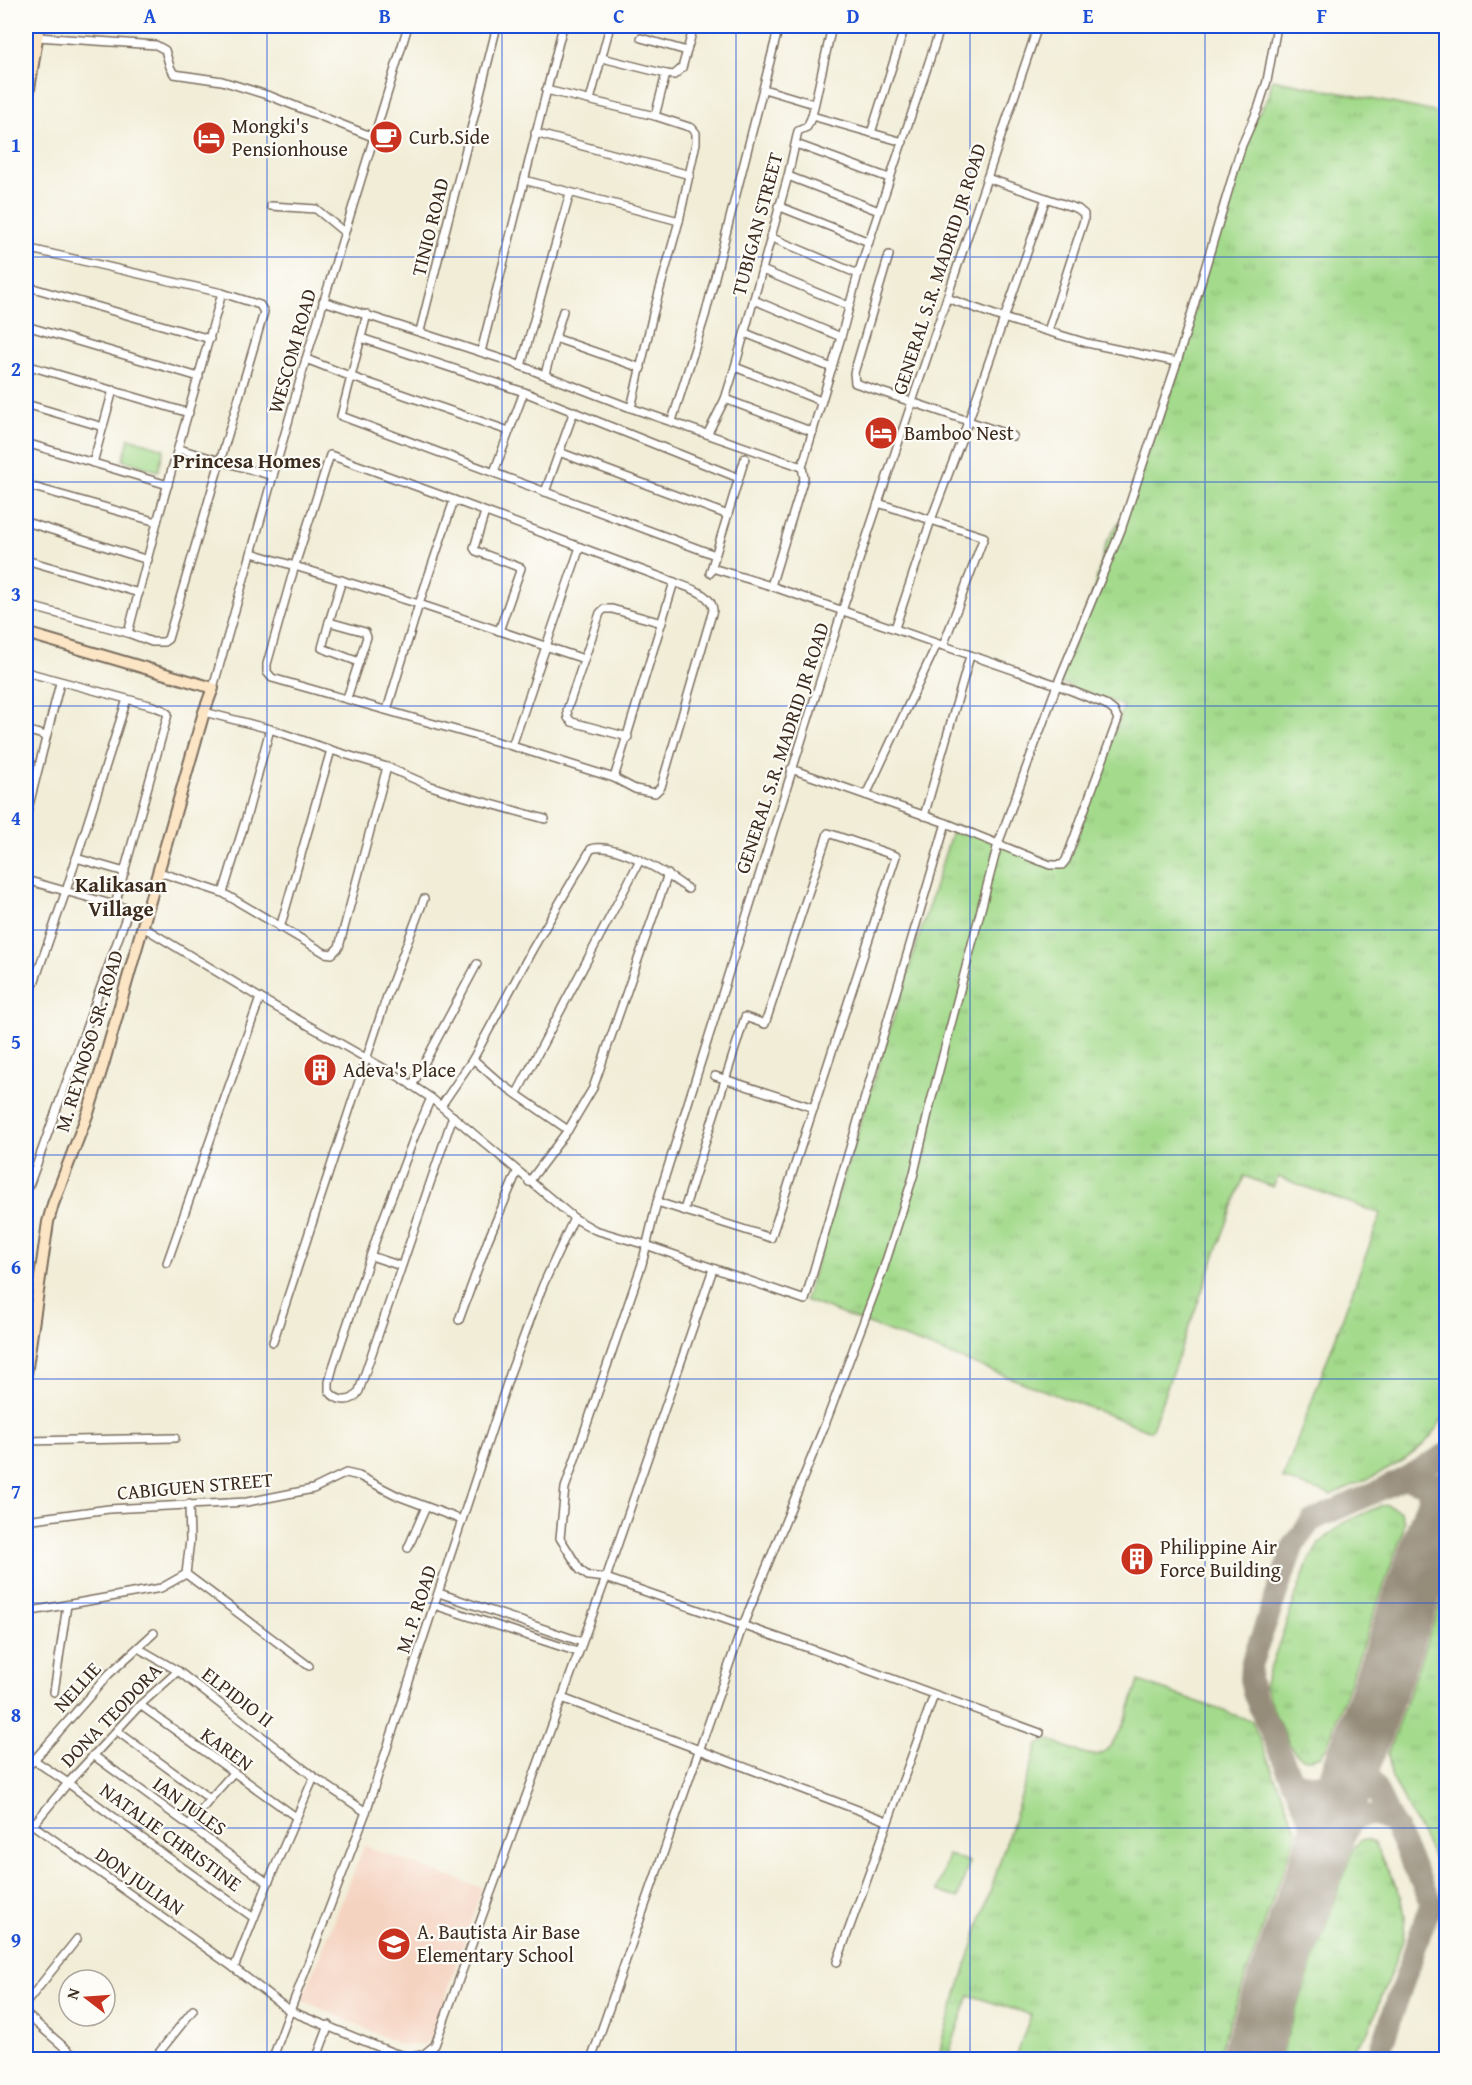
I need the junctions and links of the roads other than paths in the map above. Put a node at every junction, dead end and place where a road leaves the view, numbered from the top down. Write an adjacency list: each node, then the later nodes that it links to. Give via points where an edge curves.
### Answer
1 (408, 26): 26 (street, WESCOM ROAD)
2 (498, 26): 58 (street, TINIO ROAD)
3 (563, 26): 18 (street)
4 (610, 26): 15 (street)
5 (694, 26): 14 (street)
6 (779, 26): 17 (street)
7 (831, 26): 20 (street, TUBIGAN STREET)
8 (905, 26): 25 (street)
9 (941, 26): 27 (street)
10 (1038, 26): 32 (street, GENERAL S.R. MADRID JR ROAD)
11 (1277, 26): 67 (street, via 1267,81 1242,145)
12 (38, 31): 21 (street); 26 (street, via 156,45 165,50 174,74 222,81 270,96)
13 (641, 38): 14 (street)
14 (687, 51): 16 (street, via 679,72)
15 (602, 58): 16 (street); 19 (street)
16 (666, 74): 22 (street)
17 (764, 89): 20 (street); 85 (street, via 705,316)
18 (546, 90): 19 (street); 24 (street)
19 (590, 100): 22 (street)
20 (814, 104): 23 (street, TUBIGAN STREET)
21 (26, 108)
22 (655, 116): 29 (street, via 696,131)
23 (812, 116): 25 (street); 28 (street, TUBIGAN STREET, via 807,126 798,131)
24 (535, 133): 29 (street); 33 (street)
25 (871, 133): 27 (street)
26 (373, 137): 40 (street, WESCOM ROAD)
27 (903, 142): 31 (street)
28 (796, 144): 30 (street, TUBIGAN STREET); 31 (street)
29 (690, 175): 39 (street)
30 (788, 176): 37 (street, TUBIGAN STREET); 38 (street)
31 (889, 178): 38 (street)
32 (987, 178): 35 (street); 50 (street, GENERAL S.R. MADRID JR ROAD)
33 (524, 180): 34 (street); 65 (street)
34 (570, 193): 39 (street); 69 (street)
35 (1046, 198): 56 (street); 59 (street, via 1078,209 1084,216)
36 (271, 206): 40 (street, via 316,209)
37 (778, 207): 41 (street, TUBIGAN STREET); 42 (street)
38 (879, 211): 42 (street)
39 (679, 221): 71 (street)
40 (344, 232): 52 (street, WESCOM ROAD)
41 (770, 237): 46 (street, TUBIGAN STREET); 47 (street)
42 (869, 242): 47 (street)
43 (27, 248): 45 (street); 49 (street)
44 (889, 255): 80 (street, via 854,381 858,386)
45 (26, 263)
46 (762, 270): 51 (street, TUBIGAN STREET); 53 (street)
47 (858, 274): 53 (street)
48 (26, 286): 63 (street)
49 (222, 293): 63 (street); 96 (street, via 260,305 264,312)
50 (947, 298): 56 (street); 80 (street, GENERAL S.R. MADRID JR ROAD)
51 (754, 300): 60 (street, TUBIGAN STREET); 61 (street)
52 (323, 301): 55 (street); 66 (street, WESCOM ROAD)
53 (849, 306): 61 (street)
54 (563, 311): 62 (street)
55 (367, 314): 58 (street); 64 (street)
56 (1003, 318): 59 (street); 86 (street)
57 (26, 326): 74 (street)
58 (420, 331): 65 (street)
59 (1048, 331): 67 (street)
60 (745, 333): 70 (street, TUBIGAN STREET); 72 (street)
61 (841, 337): 72 (street)
62 (555, 338): 71 (street); 73 (street)
63 (210, 339): 74 (street)
64 (361, 339): 75 (street); 77 (street)
65 (481, 352): 69 (street)
66 (306, 359): 75 (street); 100 (street, WESCOM ROAD)
67 (1177, 362): 138 (street, via 1121,530)
68 (26, 365): 76 (street)
69 (521, 366): 73 (street)
70 (735, 367): 78 (street, TUBIGAN STREET); 79 (street)
71 (641, 368): 82 (street)
72 (832, 368): 79 (street)
73 (545, 374): 82 (street)
74 (199, 377): 84 (street)
75 (352, 377): 88 (street); 99 (street, via 341,416)
76 (113, 390): 84 (street); 87 (street)
77 (524, 392): 83 (street); 88 (street)
78 (725, 399): 89 (street); 90 (street, TUBIGAN STREET)
79 (821, 401): 89 (street)
80 (912, 402): 86 (street); 106 (street, GENERAL S.R. MADRID JR ROAD)
81 (26, 404): 87 (street)
82 (631, 408): 85 (street)
83 (574, 411): 94 (street); 101 (street)
84 (189, 413): 93 (street)
85 (672, 422): 90 (street)
86 (968, 422): 91 (street); 109 (street)
87 (103, 427): 97 (street)
88 (509, 431): 99 (street)
89 (813, 432): 98 (street)
90 (708, 433): 98 (street)
91 (1013, 436)
92 (26, 443): 97 (street)
93 (179, 449): 96 (street); 103 (street)
94 (559, 452): 104 (street); 108 (street)
95 (745, 458): 101 (street)
96 (221, 461): 100 (street); 130 (street, via 168,639 152,642)
97 (93, 463): 103 (street)
98 (802, 467): 120 (street, via 804,478)
99 (494, 472): 104 (street)
100 (273, 476): 113 (street, WESCOM ROAD)
101 (738, 478): 108 (street)
102 (26, 485): 111 (street)
103 (168, 485): 111 (street)
104 (545, 492): 114 (street)
105 (454, 500): 107 (street); 117 (street, via 330,455); 122 (street)
106 (878, 503): 109 (street); 124 (street, GENERAL S.R. MADRID JR ROAD)
107 (485, 512): 112 (street); 128 (street, via 474,548 521,567)
108 (728, 515): 114 (street)
109 (931, 520): 127 (street); 131 (street, via 984,537)
110 (26, 522): 116 (street)
111 (157, 522): 116 (street)
112 (580, 547): 119 (street); 132 (street)
113 (252, 553): 117 (street); 139 (street, WESCOM ROAD)
114 (715, 555): 120 (street, via 711,571)
115 (26, 560): 121 (street)
116 (147, 560): 121 (street)
117 (295, 565): 118 (street); 140 (street, via 267,672 272,678)
118 (342, 580): 122 (street); 125 (street)
119 (674, 582): 126 (street); 154 (street, via 707,597 713,610 661,787 655,793 649,792)
120 (771, 586): 124 (street)
121 (139, 593): 130 (street)
122 (419, 604): 128 (street); 142 (street)
123 (26, 605): 130 (street)
124 (842, 611): 127 (street); 151 (street, GENERAL S.R. MADRID JR ROAD)
125 (329, 622): 135 (street, via 322,648); 135 (street, via 365,632)
126 (662, 623): 134 (street, via 604,609); 147 (street)
127 (895, 628): 131 (street)
128 (499, 632): 132 (street)
129 (26, 633): 139 (street)
130 (128, 633)
131 (940, 645): 133 (street); 155 (street)
132 (546, 647): 134 (street); 148 (street)
133 (970, 656): 138 (street); 156 (street)
134 (584, 660): 147 (street, via 567,710 568,718)
135 (359, 662): 140 (street)
136 (26, 672): 137 (street)
137 (60, 683): 141 (street); 146 (street)
138 (1057, 685): 160 (street); 160 (street, via 1105,704 1118,719 1066,860 1062,865 1050,865)
139 (213, 688): 143 (street, M. REYNOSO SR. ROAD)
140 (347, 698): 142 (street)
141 (127, 699): 161 (street); 163 (street, via 163,710 168,719)
142 (387, 710): 148 (street)
143 (204, 712): 144 (street); 164 (street, M. REYNOSO SR. ROAD)
144 (270, 729): 149 (street); 169 (street)
145 (26, 730): 146 (street)
146 (46, 736): 153 (street)
147 (628, 736): 154 (street)
148 (512, 746): 154 (street)
149 (331, 750): 150 (street); 175 (street)
150 (387, 767): 158 (street, via 455,794); 175 (street, via 339,947 332,954 325,953)
151 (791, 769): 155 (street); 193 (street, GENERAL S.R. MADRID JR ROAD)
152 (26, 772): 153 (street)
153 (35, 776): 157 (street)
154 (614, 778)
155 (866, 795): 156 (street)
156 (924, 816): 159 (street)
157 (26, 817)
158 (544, 819)
159 (946, 823): 160 (street); 200 (street, via 806,1300)
160 (998, 844): 218 (street, via 913,1177 886,1260 826,1422)
161 (76, 858): 163 (street); 168 (street)
162 (640, 860): 165 (street); 180 (street, via 604,847 591,849); 184 (street)
163 (125, 872): 171 (street)
164 (159, 873): 169 (street); 173 (street, M. REYNOSO SR. ROAD)
165 (668, 874): 167 (street); 189 (street, via 599,1073)
166 (26, 880): 168 (street)
167 (688, 890)
168 (66, 891): 171 (street); 178 (street)
169 (223, 893): 175 (street)
170 (424, 899): 179 (street)
171 (115, 905): 172 (street)
172 (129, 909): 173 (street); 192 (street)
173 (147, 915): 174 (street, M. REYNOSO SR. ROAD)
174 (143, 927): 177 (street); 202 (street, M. REYNOSO SR. ROAD, via 92,1099 53,1204)
175 (280, 928)
176 (477, 964): 183 (street)
177 (260, 998): 179 (street); 198 (street)
178 (26, 1006)
179 (365, 1059): 183 (street); 203 (street)
180 (473, 1059): 184 (street); 186 (street)
181 (715, 1076): 182 (street)
182 (726, 1079): 187 (street); 187 (street, via 746,1017 765,1024 828,833 896,856); 194 (street)
183 (412, 1086): 185 (street)
184 (517, 1093): 189 (street)
185 (431, 1098): 186 (street); 197 (street)
186 (441, 1106): 188 (street)
187 (814, 1108): 194 (street, via 771,1238)
188 (453, 1116): 190 (street); 199 (street)
189 (568, 1130): 191 (street)
190 (517, 1172): 191 (street); 201 (street)
191 (529, 1182): 195 (street)
192 (26, 1190)
193 (657, 1202): 194 (street); 196 (street, GENERAL S.R. MADRID JR ROAD)
194 (684, 1210)
195 (574, 1218): 196 (street, via 596,1230); 210 (street, M. P. ROAD, via 543,1285 511,1371)
196 (646, 1245): 200 (street); 213 (street, GENERAL S.R. MADRID JR ROAD, via 565,1488 560,1538 580,1570 588,1576)
197 (371, 1256): 199 (street); 199 (street, via 328,1382 334,1396 351,1400 359,1391)
198 (167, 1263)
199 (401, 1266)
200 (713, 1269): 213 (street, DON JULIAN)
201 (459, 1320)
202 (27, 1340): 204 (street, M. REYNOSO SR. ROAD)
203 (273, 1342)
204 (26, 1374)
205 (175, 1438): 206 (street)
206 (26, 1441)
207 (189, 1504): 208 (street, CABIGUEN STREET, via 272,1498 313,1489 346,1473); 209 (street, CABIGUEN STREET); 212 (street)
208 (426, 1507): 210 (street, CABIGUEN STREET); 211 (street)
209 (26, 1520)
210 (462, 1520): 214 (street, M. P. ROAD)
211 (408, 1548)
212 (186, 1574): 215 (street, via 161,1588); 223 (street)
213 (606, 1578): 218 (street, GENERAL S.R. MADRID JR ROAD); 220 (street, DON JULIAN)
214 (439, 1593): 216 (street, M. P. ROAD); 220 (street)
215 (67, 1605): 217 (street); 225 (street)
216 (434, 1605): 222 (street); 239 (street, M. P. ROAD)
217 (26, 1612)
218 (742, 1625): 226 (street, GENERAL S.R. MADRID JR ROAD); 231 (street)
219 (154, 1633): 221 (street, NELLIE)
220 (582, 1642): 222 (street, DON JULIAN)
221 (138, 1648): 224 (street, ELPIDIO II); 233 (street, NELLIE)
222 (578, 1652): 227 (street, DON JULIAN)
223 (309, 1666)
224 (178, 1671): 228 (street, DONA TEODORA); 236 (street, ELPIDIO II)
225 (54, 1692)
226 (934, 1695): 230 (street, GENERAL S.R. MADRID JR ROAD); 241 (street)
227 (562, 1698): 231 (street); 254 (street, DON JULIAN, via 435,2044 423,2055)
228 (140, 1706): 229 (street, DONA TEODORA); 235 (street, KAREN)
229 (117, 1731): 232 (street, DONA TEODORA); 238 (street)
230 (1040, 1733)
231 (698, 1750): 241 (street); 259 (street)
232 (93, 1755): 237 (street, DONA TEODORA); 243 (street, IAN JULES)
233 (34, 1760): 234 (street, NELLIE); 237 (street)
234 (26, 1768)
235 (232, 1774): 238 (street); 240 (street, KAREN)
236 (315, 1777): 239 (street, ELPIDIO II); 240 (street)
237 (68, 1783): 242 (street); 245 (street, NATALIE CHRISTINE)
238 (210, 1799): 243 (street)
239 (366, 1812): 251 (street, M. P. ROAD)
240 (296, 1817): 244 (street)
241 (887, 1821): 247 (street)
242 (29, 1823): 248 (street, DON JULIAN)
243 (189, 1825): 244 (street, IAN JULES)
244 (268, 1883): 245 (street)
245 (254, 1917): 248 (street)
246 (76, 1939): 249 (street)
247 (837, 1962)
248 (234, 1968): 251 (street, DON JULIAN)
249 (26, 2003)
250 (193, 2010): 256 (street)
251 (290, 2011): 253 (street, DON JULIAN); 257 (street, M. P. ROAD)
252 (26, 2014): 255 (street)
253 (329, 2025): 254 (street, DON JULIAN); 258 (street)
254 (390, 2056)
255 (79, 2060)
256 (153, 2060)
257 (272, 2060)
258 (316, 2060)
259 (591, 2060)

